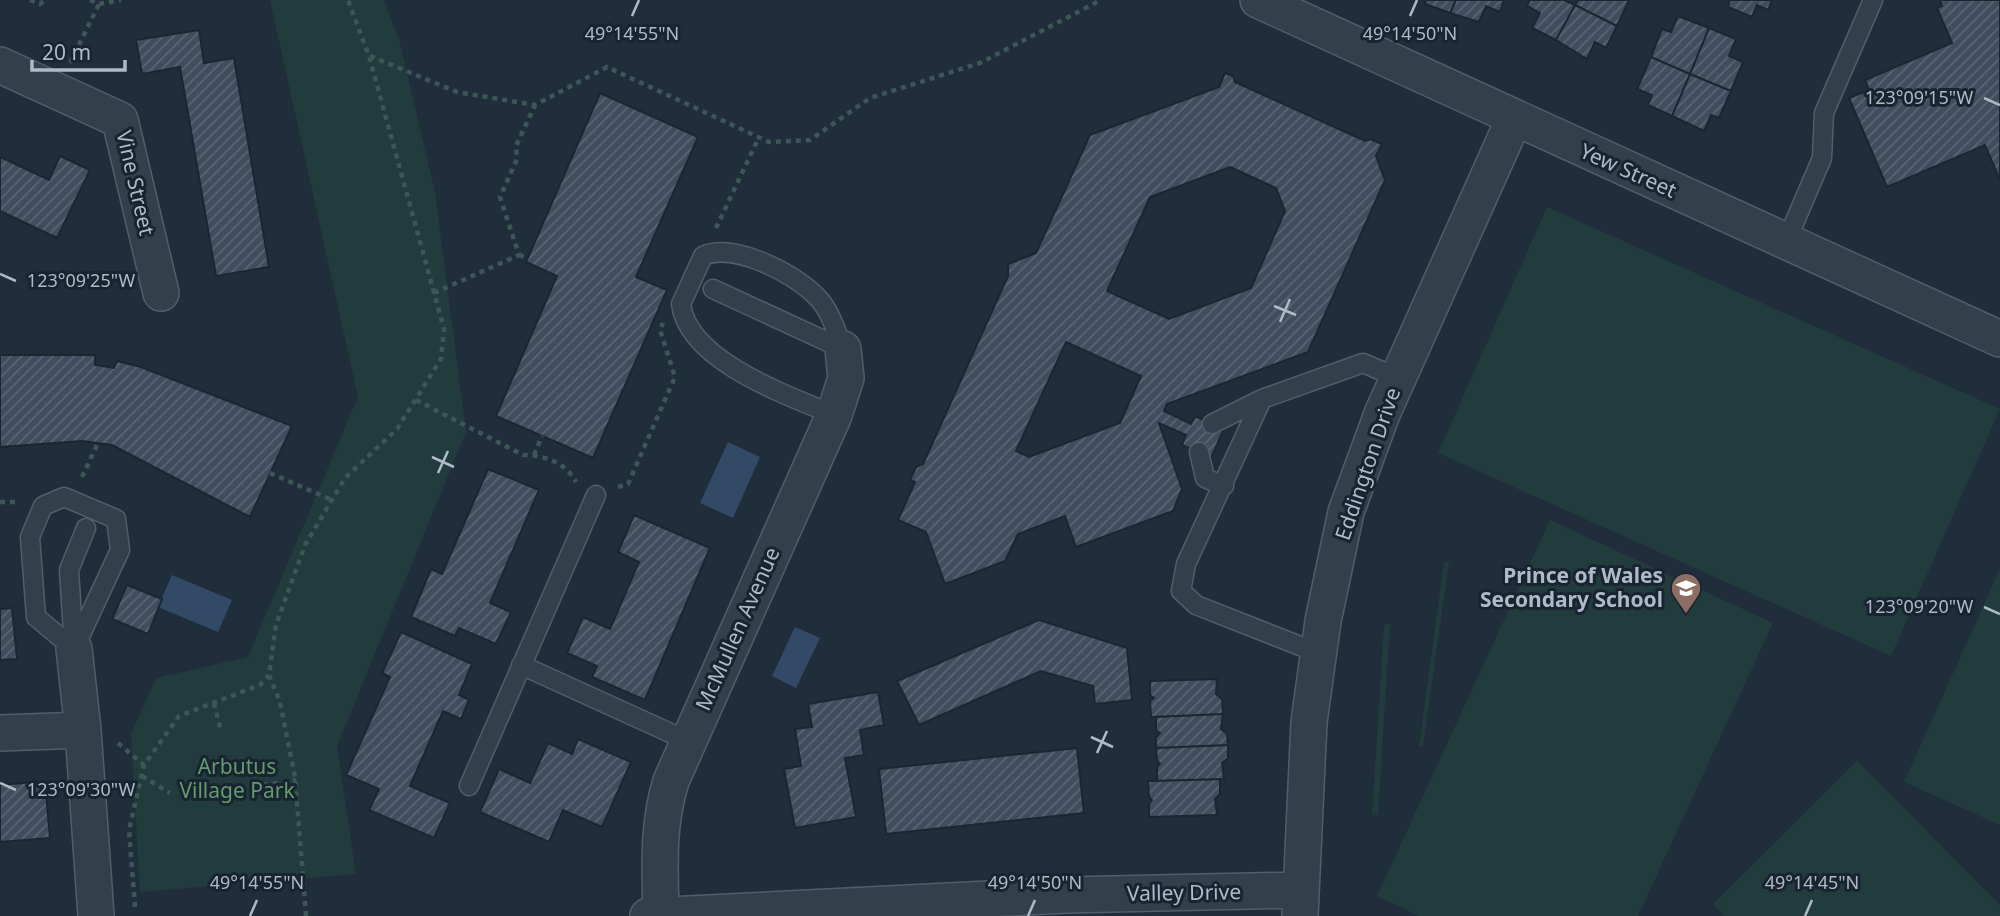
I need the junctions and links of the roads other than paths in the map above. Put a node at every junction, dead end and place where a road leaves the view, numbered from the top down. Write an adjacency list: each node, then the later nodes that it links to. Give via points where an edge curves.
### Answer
1 (1258, 0): 4 (street, Yew Street)
2 (1873, 0): 5 (lane, via 1824,113 1822,158)
3 (0, 65): 7 (street, Vine Street, via 120,120)
4 (1514, 119): 5 (street, Yew Street); 10 (street, Eddington Drive)
5 (1786, 242): 8 (street, Yew Street)
6 (713, 289): 9 (lane)
7 (161, 293)
8 (2000, 339)
9 (844, 349): 12 (street, McMullen Avenue, via 846,378); 12 (lane, via 817,296 793,278 748,256 731,252 703,256 681,304 689,331 728,365)
10 (1398, 378): 11 (lane, via 1363,363); 19 (street, Eddington Drive, via 1346,512)
11 (1262, 399): 13 (lane); 15 (lane)
12 (834, 415): 23 (street, McMullen Avenue)
13 (1212, 424)
14 (1199, 452): 15 (lane, via 1205,478)
15 (1224, 486): 19 (lane, via 1186,564 1181,591 1196,605)
16 (596, 495): 20 (lane)
17 (86, 528): 18 (lane, via 69,570)
18 (74, 649): 18 (lane, via 120,550 116,519 64,497 43,506 30,537 36,617); 22 (street)
19 (1318, 653): 25 (street, Eddington Drive, via 1309,722)
20 (522, 665): 23 (lane); 24 (lane)
21 (0, 733): 22 (street)
22 (83, 735): 27 (street)
23 (688, 741): 29 (street, McMullen Avenue, via 663,806)
24 (469, 786)
25 (1300, 903): 26 (street, Valley Drive)
26 (1068, 906): 29 (street, Valley Drive)
27 (96, 916)
28 (648, 916): 29 (street, Valley Drive)
29 (661, 916)

